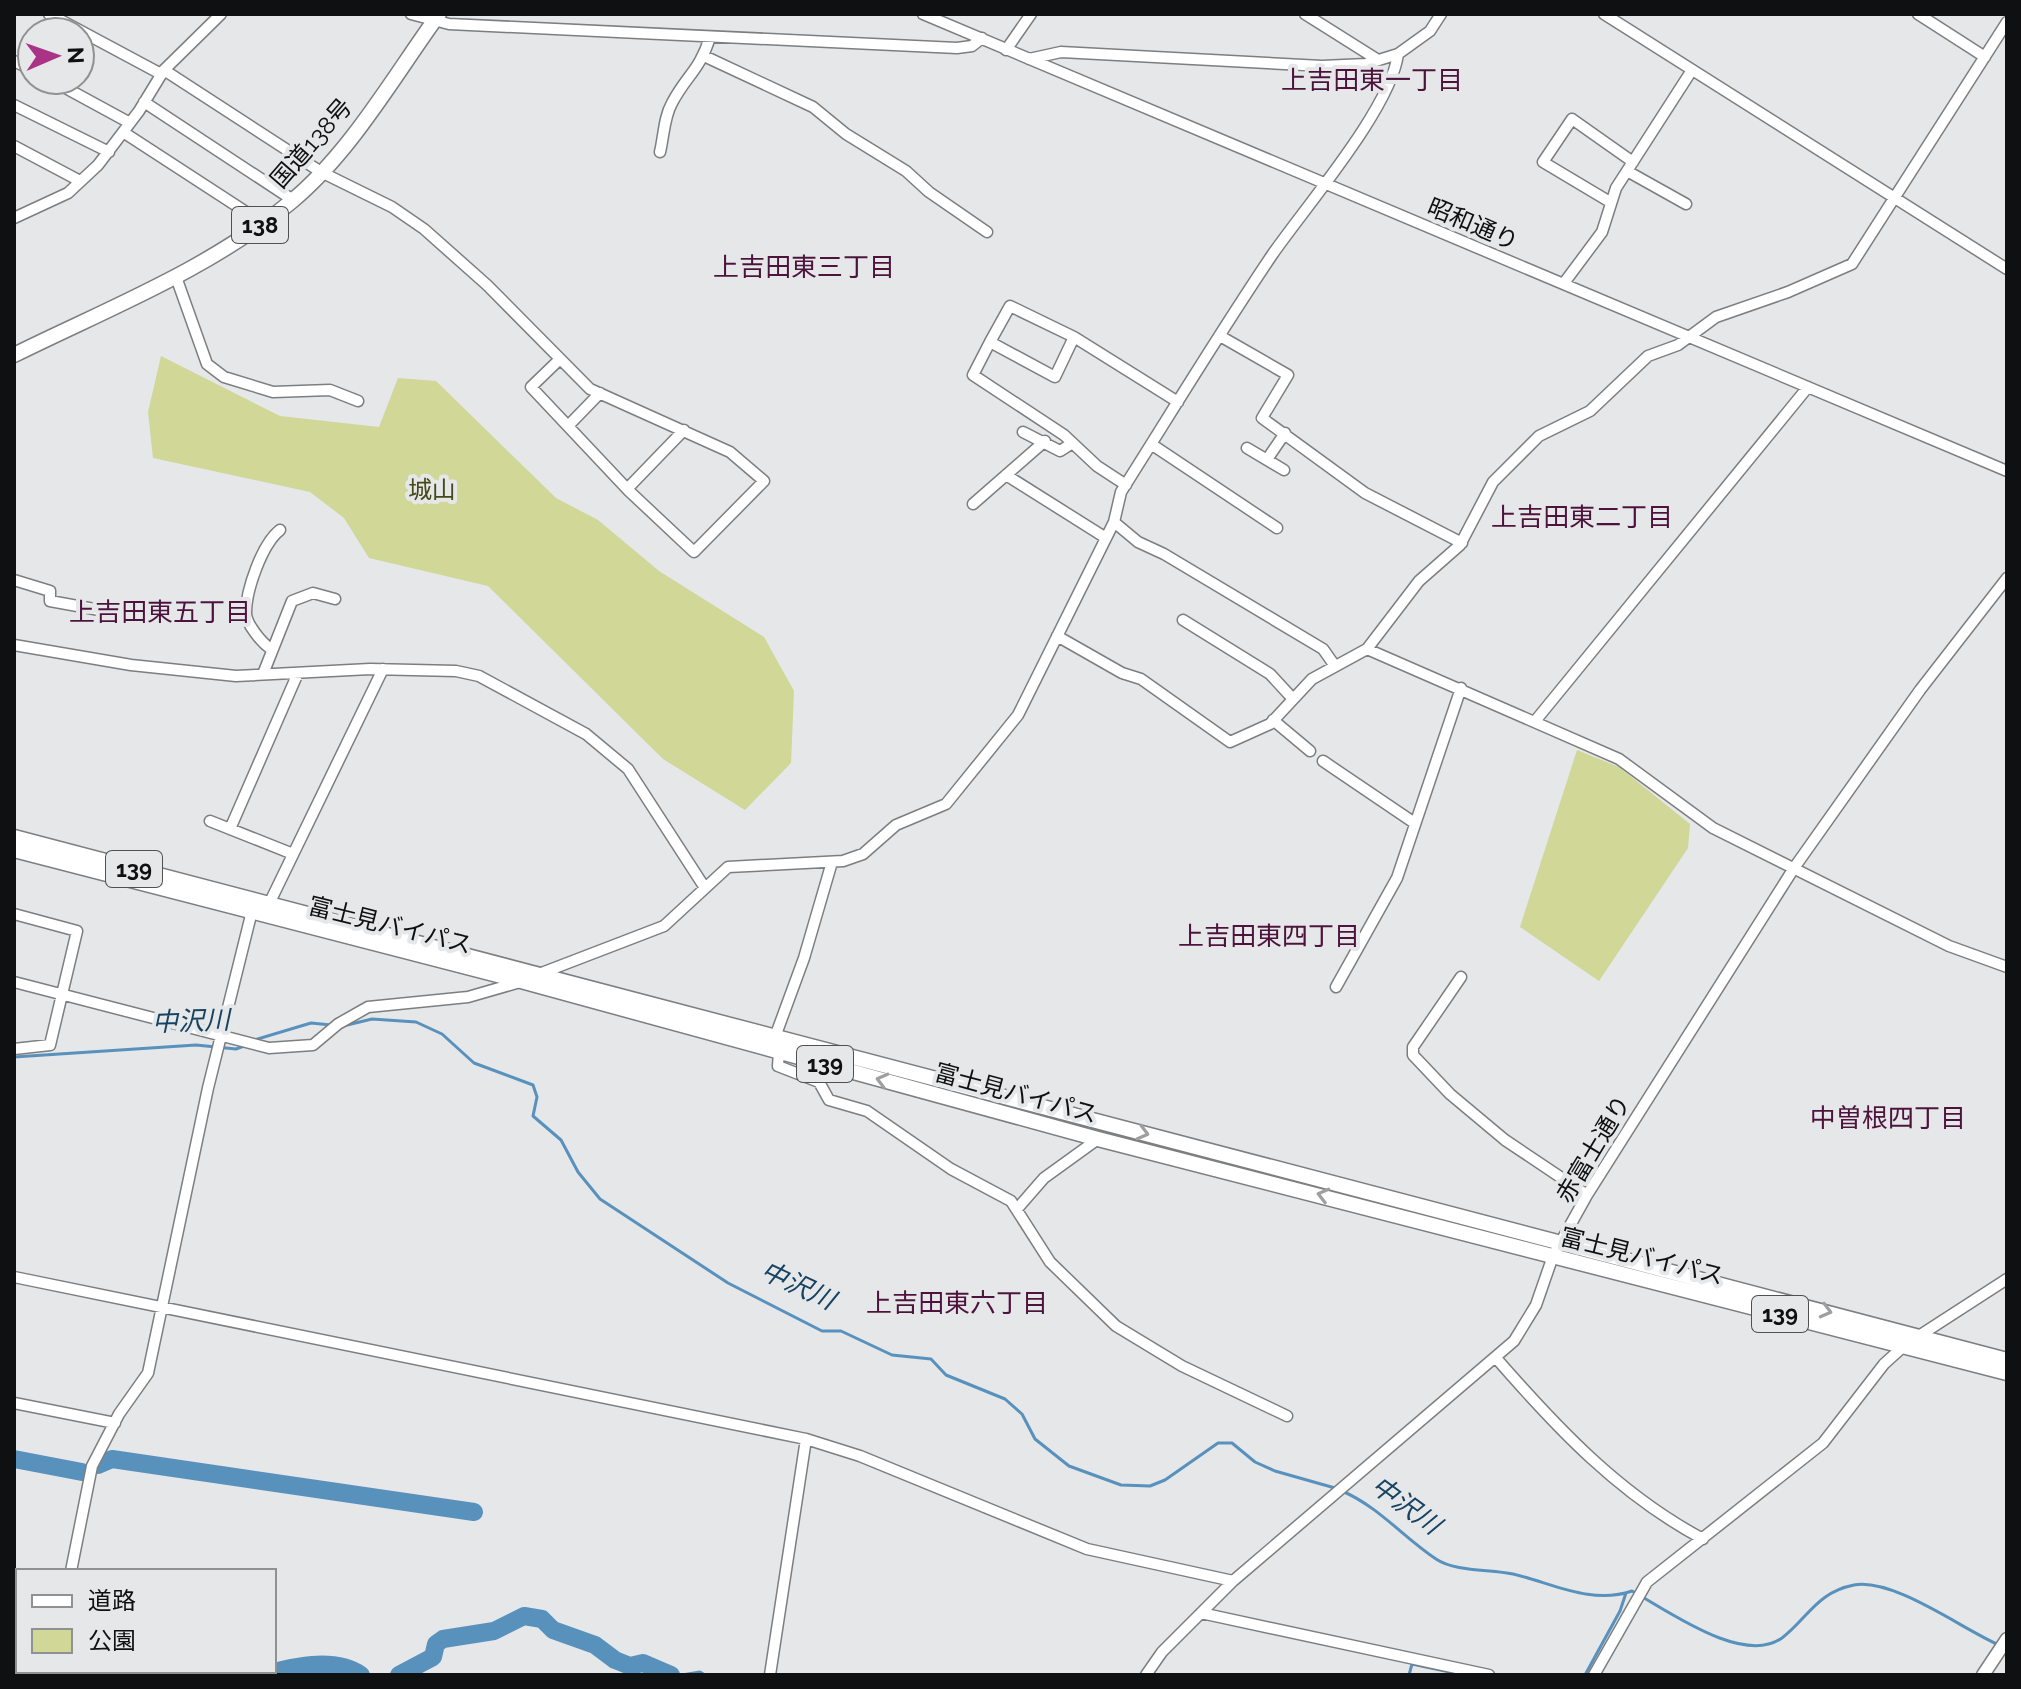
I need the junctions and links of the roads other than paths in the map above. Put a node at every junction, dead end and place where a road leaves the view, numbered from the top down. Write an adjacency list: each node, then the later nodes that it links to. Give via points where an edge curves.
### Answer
1 (49, 14): 21 (street)
2 (411, 14): 10 (street)
3 (923, 14): 13 (street, 昭和通り)
4 (1031, 14): 14 (street)
5 (1305, 14): 19 (street)
6 (1441, 14): 15 (street, via 1430,31)
7 (1604, 14): 20 (street)
8 (1918, 14): 17 (street)
9 (219, 15): 21 (street)
10 (437, 17): 12 (street, via 449,24); 30 (highway, 国道138号 / 138)
11 (2007, 22): 17 (street)
12 (710, 37): 13 (street, via 957,48); 16 (street)
13 (982, 38): 14 (street, 昭和通り)
14 (1006, 50): 18 (street, 昭和通り)
15 (1398, 54): 19 (street); 32 (street, via 1396,75)
16 (704, 56): 28 (street, via 672,101); 39 (street, via 813,107)
17 (1985, 57): 33 (street)
18 (1029, 59): 19 (street, via 1061,52 1322,66); 32 (street, 昭和通り)
19 (1378, 60)
20 (1692, 70): 29 (street); 33 (street)
21 (162, 72): 23 (street); 30 (street)
22 (77, 96): 25 (street)
23 (144, 102): 25 (street); 34 (street)
24 (14, 105): 27 (street)
25 (127, 127): 27 (street); 38 (street)
26 (14, 146): 31 (street)
27 (109, 152): 31 (street)
28 (660, 152)
29 (1630, 167): 35 (street); 35 (street, via 1572,119 1543,162); 36 (street)
30 (321, 172): 34 (highway, 国道138号 / 138); 48 (street, via 424,229)
31 (80, 181): 37 (street, via 68,193)
32 (1324, 184): 42 (street, 昭和通り); 43 (street)
33 (1893, 199): 40 (street); 44 (street, via 1852,264 1728,311)
34 (293, 200): 38 (highway, 国道138号 / 138)
35 (1610, 202): 42 (street, via 1602,232)
36 (1686, 204)
37 (14, 218)
38 (263, 223): 41 (highway, 国道138号 / 138)
39 (987, 232)
40 (2007, 269)
41 (176, 277): 47 (highway, 国道138号 / 138); 51 (street, via 207,364 224,377 273,392 330,390)
42 (1564, 283): 44 (street, 昭和通り)
43 (1220, 336): 52 (street); 56 (street, via 1288,375 1262,418)
44 (1688, 336): 49 (street, 昭和通り); 72 (street, via 1648,356 1590,411 1528,446 1493,482)
45 (1074, 337): 46 (street, via 1010,306); 46 (street, via 1055,377); 52 (street)
46 (990, 342): 58 (street, via 973,375)
47 (14, 355)
48 (560, 359): 50 (street); 53 (street, via 531,387)
49 (1808, 387): 63 (street, 昭和通り); 89 (street)
50 (600, 393): 53 (street); 54 (street)
51 (358, 401)
52 (1178, 402): 59 (street)
53 (569, 425): 66 (street)
54 (684, 430): 66 (street); 66 (street, via 730,452 764,481 694,552)
55 (1023, 432): 57 (street)
56 (1285, 433): 61 (street); 72 (street, via 1365,493)
57 (1045, 441): 58 (street, via 1060,451); 64 (street)
58 (1071, 444): 65 (street)
59 (1151, 444): 65 (street); 69 (street)
60 (1247, 448): 61 (street)
61 (1268, 458): 62 (street)
62 (1284, 470)
63 (2007, 471)
64 (1006, 475): 67 (street); 71 (street)
65 (1126, 485): 68 (street)
66 (627, 489)
67 (973, 504)
68 (1114, 522): 71 (street); 82 (street, via 1138,542 1323,649)
69 (1277, 528)
70 (280, 530): 80 (street, via 263,551 246,613)
71 (1106, 538): 78 (street)
72 (1462, 543): 81 (street, via 1419,581)
73 (2007, 578): 99 (street, 赤富士通り)
74 (14, 580): 76 (street, via 50,591 50,601)
75 (335, 599): 80 (street, via 313,593 297,597)
76 (105, 611)
77 (1183, 620): 87 (street, via 1270,674)
78 (1057, 636): 88 (street, via 1141,679 1230,742); 98 (street, via 1018,715 946,804 896,825 863,854)
79 (14, 645): 85 (street, via 183,672)
80 (271, 649): 85 (street)
81 (1367, 649): 82 (street); 86 (street)
82 (1335, 666): 87 (street)
83 (383, 669): 84 (street); 97 (street); 100 (street, via 479,676 586,734 635,779)
84 (298, 673): 85 (street); 94 (street)
85 (263, 674)
86 (1461, 688): 89 (street); 93 (street)
87 (1293, 699): 88 (street)
88 (1273, 720): 90 (street)
89 (1536, 720): 99 (street, via 1619,759 1713,828)
90 (1310, 751)
91 (1323, 761): 93 (street)
92 (210, 821): 94 (street)
93 (1413, 822): 108 (street, via 1397,878)
94 (230, 829): 97 (street)
95 (14, 837): 101 (highway, 富士見バイパス / 139)
96 (14, 850): 101 (highway, 富士見バイパス / 139)
97 (293, 854): 101 (street)
98 (832, 862): 100 (street, via 728,867); 111 (street)
99 (1794, 868): 103 (street, via 1949,946); 115 (street, 赤富士通り)
100 (705, 888): 104 (street, via 664,926)
101 (259, 905): 104 (highway, 富士見バイパス / 139); 106 (highway, 富士見バイパス / 139); 110 (street)
102 (14, 914): 109 (street, via 77,931)
103 (2007, 967)
104 (539, 974): 106 (street); 111 (highway, 富士見バイパス / 139)
105 (1461, 977): 115 (street, via 1413,1047 1413,1055 1505,1140)
106 (521, 981): 110 (street, via 468,997 368,1007 313,1045 269,1048); 113 (highway, 富士見バイパス / 139)
107 (14, 982): 109 (street)
108 (1336, 987)
109 (61, 994): 110 (street); 112 (street, via 50,1045)
110 (220, 1037): 120 (street)
111 (775, 1037): 117 (highway, 富士見バイパス / 139, one-way to 117)
112 (14, 1049)
113 (779, 1052): 114 (highway, 富士見バイパス / 139, one-way to 113); 116 (street, via 778,1066 819,1082 829,1100 867,1111)
114 (1098, 1139): 116 (street, via 1044,1178); 117 (highway, 富士見バイパス / 139, one-way to 114)
115 (1587, 1195): 117 (street, 赤富士通り)
116 (1017, 1209): 127 (street, via 1050,1262 1116,1326 1182,1366)
117 (1557, 1250): 121 (highway, 富士見バイパス / 139, one-way to 121); 122 (highway, 富士見バイパス / 139); 123 (street, 赤富士通り, via 1528,1319)
118 (14, 1277): 120 (street)
119 (2007, 1279): 121 (street)
120 (162, 1307): 128 (street, via 148,1373); 129 (street)
121 (1918, 1337): 122 (street); 124 (highway, 富士見バイパス / 139)
122 (1905, 1345): 125 (highway, 富士見バイパス / 139); 130 (street, via 1823,1443)
123 (1496, 1358): 130 (street, via 1606,1475); 132 (street, 赤富士通り)
124 (2007, 1360)
125 (2007, 1373)
126 (14, 1403): 128 (street)
127 (1287, 1416)
128 (115, 1423): 131 (street, via 92,1466)
129 (806, 1439): 132 (street, via 1087,1549); 135 (street)
130 (1703, 1539): 138 (street, via 1647,1582)
131 (71, 1569)
132 (1233, 1581): 133 (street, 赤富士通り)
133 (1201, 1613): 136 (street, 赤富士通り); 137 (street)
134 (2007, 1639): 139 (main road)
135 (770, 1675)
136 (1146, 1675)
137 (1489, 1675)
138 (1594, 1675)
139 (1983, 1675)

